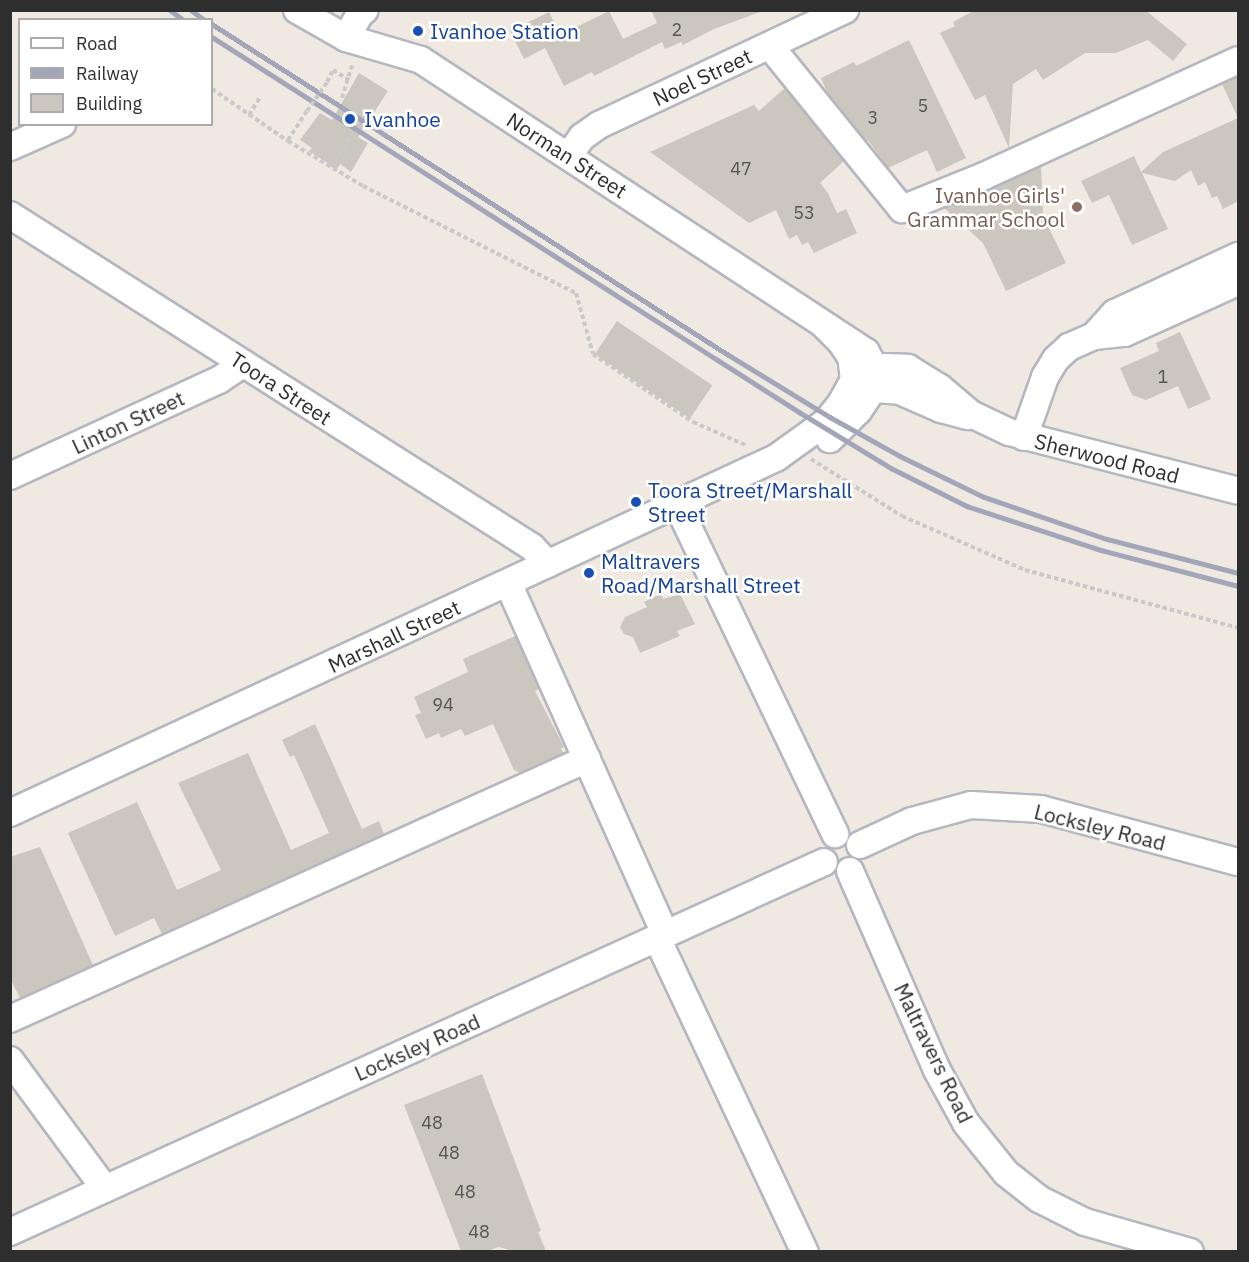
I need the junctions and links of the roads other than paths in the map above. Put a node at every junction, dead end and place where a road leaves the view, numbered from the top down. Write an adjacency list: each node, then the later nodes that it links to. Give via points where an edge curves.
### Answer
1 (297, 10): 4 (street, Norman Street)
2 (365, 10): 4 (street)
3 (845, 10): 5 (street, Noel Street)
4 (346, 38): 9 (street, Norman Street, via 421,60)
5 (770, 46): 6 (street, via 902,209); 9 (street, Noel Street, via 594,128 579,139)
6 (1239, 60)
7 (57, 126): 8 (street)
8 (10, 147)
9 (568, 155): 13 (street, Norman Street)
10 (10, 215): 15 (street, Toora Street)
11 (1239, 256): 14 (street, via 1115,313)
12 (1239, 282): 14 (street, via 1125,333)
13 (816, 320): 16 (street, Norman Street, via 867,352); 17 (street, via 862,332)
14 (1094, 336): 19 (street, via 1069,347 1056,359 1039,390)
15 (243, 364): 21 (street, Linton Street, via 219,380); 24 (street, Toora Street, via 532,548)
16 (868, 378): 17 (street, Sherwood Road, via 908,368); 18 (street, Sherwood Road, via 941,409); 20 (street, Marshall Street, via 851,387 830,417); 20 (street, Marshall Street, via 866,403 823,445 805,456)
17 (931, 381): 18 (street, Sherwood Road)
18 (978, 418): 19 (street, Sherwood Road)
19 (1024, 437): 22 (street, Sherwood Road)
20 (776, 458): 23 (street, Marshall Street)
21 (10, 476)
22 (1239, 491)
23 (678, 506): 24 (street, Marshall Street); 28 (street)
24 (548, 564): 25 (street, Marshall Street)
25 (508, 583): 26 (street); 27 (street, Marshall Street)
26 (587, 759): 33 (street); 34 (street)
27 (10, 813)
28 (835, 834): 29 (street, via 847,834); 30 (street, via 822,849)
29 (860, 845): 31 (street, Locksley Road, via 912,821 971,805 1041,809); 32 (street, via 860,860)
30 (824, 862): 32 (street, via 832,871); 33 (street, Locksley Road)
31 (1239, 862)
32 (850, 871): 39 (street, Maltravers Road, via 937,1070 966,1123 1006,1173 1039,1199 1085,1222)
33 (661, 936): 36 (street, Locksley Road); 38 (street)
34 (10, 1019)
35 (10, 1060): 36 (street)
36 (105, 1189): 37 (street, Locksley Road)
37 (10, 1232)
38 (805, 1251)
39 (1190, 1251)

